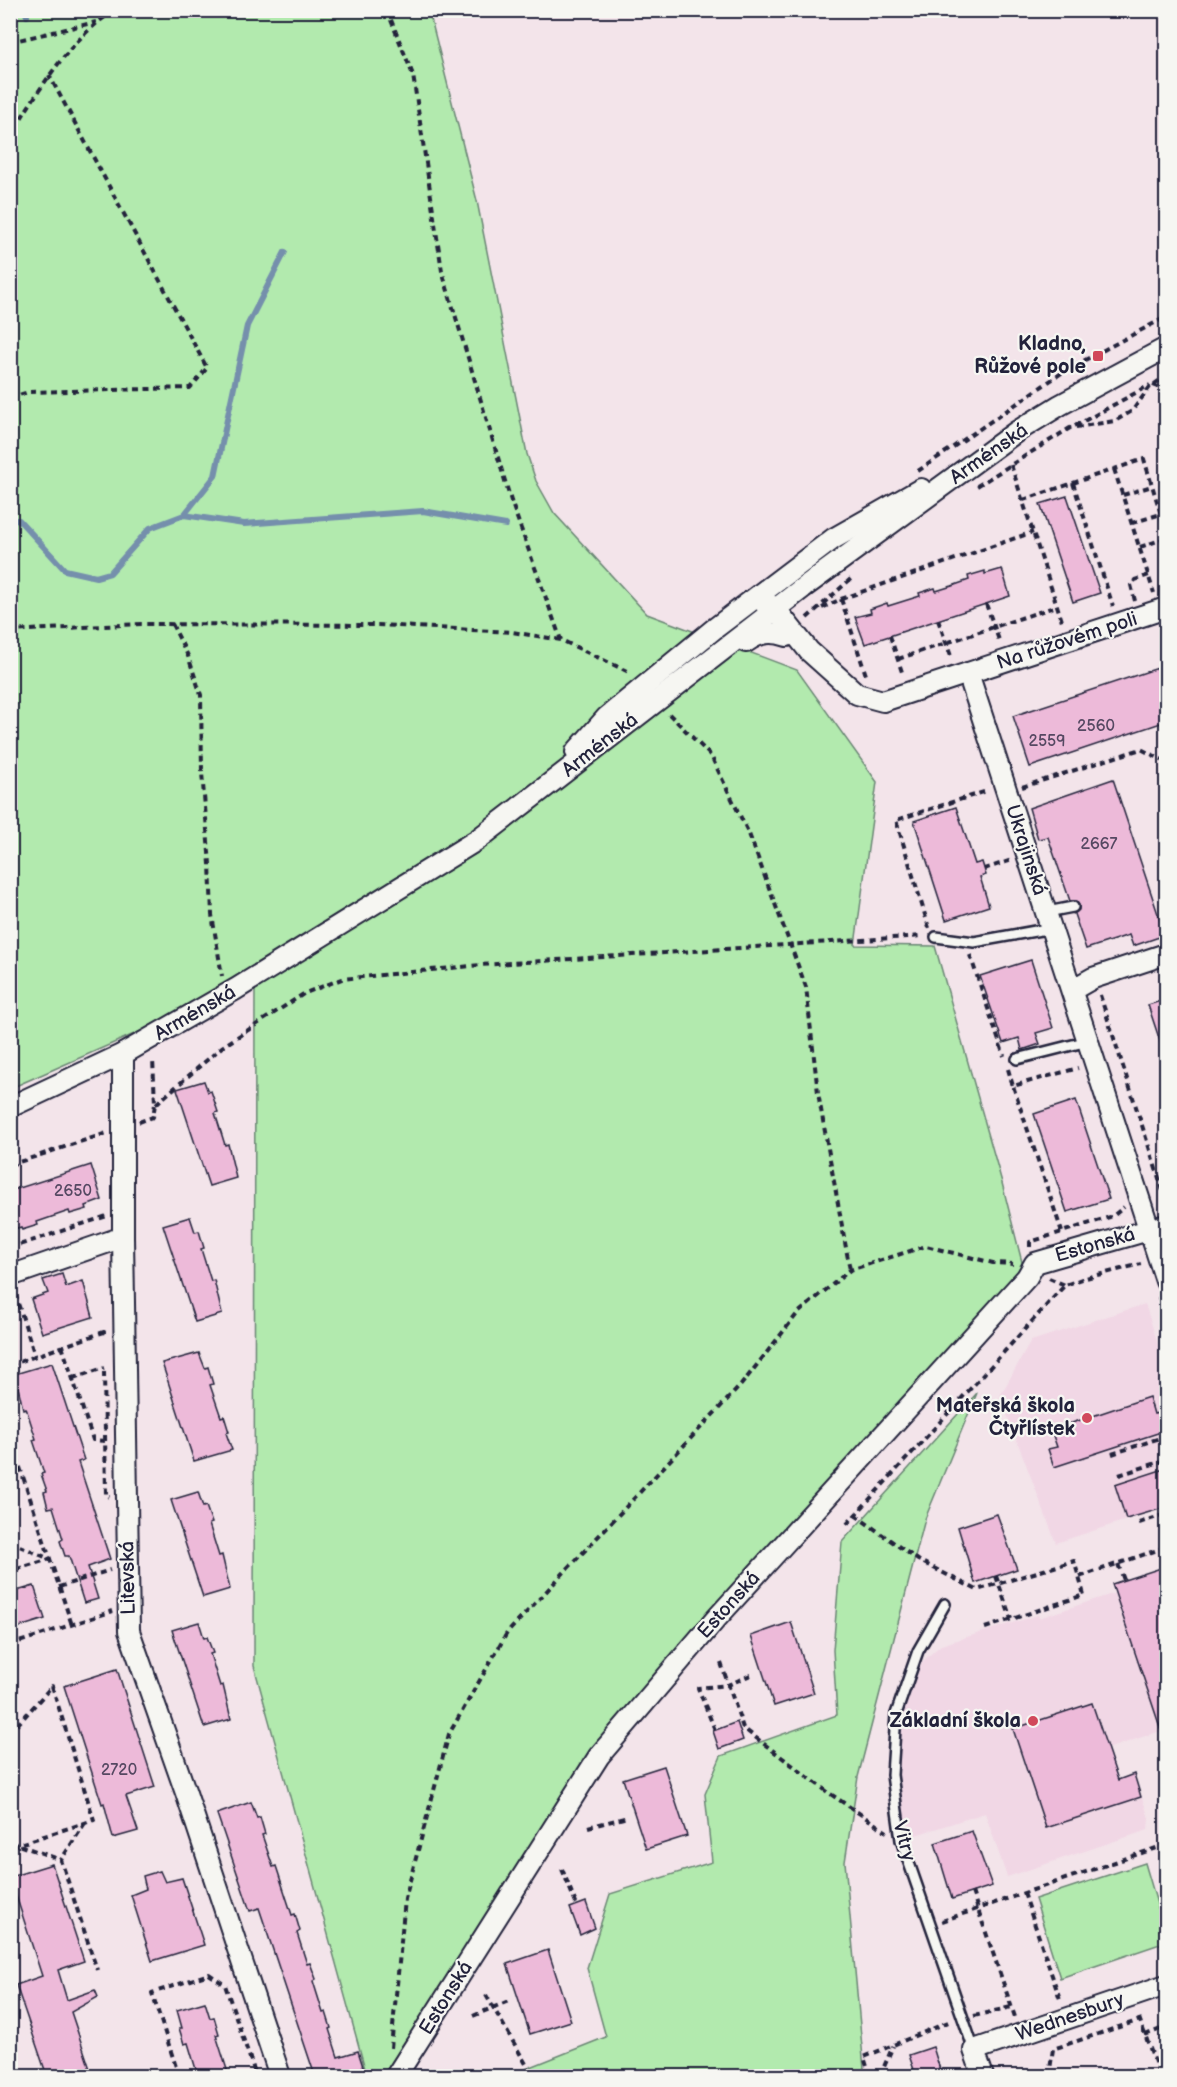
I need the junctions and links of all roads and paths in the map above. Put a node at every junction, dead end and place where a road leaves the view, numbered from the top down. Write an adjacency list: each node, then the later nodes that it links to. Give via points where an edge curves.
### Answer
1 (115, 10): 3 (path)
2 (387, 10): 45 (path, via 413,75 442,271 511,501)
3 (97, 22): 4 (path); 5 (path)
4 (10, 42)
5 (49, 75): 6 (path); 11 (path, via 207,368 190,388 28,392)
6 (10, 136)
7 (1167, 348): 13 (street, Arménská)
8 (1161, 379): 12 (path)
9 (1153, 385): 10 (path)
10 (1167, 390)
11 (10, 398)
12 (1070, 428)
13 (1016, 432): 17 (street); 28 (street, Arménská)
14 (1011, 465): 20 (path)
15 (1114, 469): 16 (path); 18 (path, via 1144,459); 19 (path)
16 (1073, 483): 20 (path); 37 (path)
17 (927, 485): 32 (street, via 833,539); 35 (street, via 781,589)
18 (1152, 486): 19 (path); 21 (path)
19 (1123, 495): 22 (path)
20 (1023, 500): 24 (path)
21 (1161, 514): 22 (path); 23 (path)
22 (1132, 523): 26 (path)
23 (1167, 531)
24 (1033, 532): 29 (path); 33 (path)
25 (1167, 538): 26 (path)
26 (1140, 547): 27 (path)
27 (1149, 575): 31 (path); 34 (path, via 1131,585)
28 (804, 587): 35 (street, Arménská); 43 (street, via 793,610)
29 (841, 599): 36 (path); 52 (path)
30 (987, 604): 40 (path)
31 (1162, 605): 49 (street, Na růžovém poli)
32 (745, 606): 35 (street, via 769,604); 56 (street, via 607,717)
33 (1057, 606): 40 (path); 42 (path)
34 (1138, 608)
35 (775, 610): 43 (street, via 776,622); 55 (street, Arménská)
36 (818, 610)
37 (1116, 615)
38 (938, 621): 46 (path)
39 (172, 624): 41 (path); 45 (path, via 378,625 512,632); 68 (path, via 201,696 212,915)
40 (994, 626): 46 (path); 47 (path)
41 (10, 632)
42 (1065, 632)
43 (792, 635): 49 (street, via 857,694 883,701); 55 (street, via 757,634 626,732)
44 (890, 636): 48 (path)
45 (561, 640): 50 (path)
46 (946, 643): 48 (path); 49 (path)
47 (1003, 652)
48 (898, 659): 51 (path)
49 (961, 670): 57 (street, Ukrajinská)
50 (639, 677)
51 (906, 683)
52 (871, 689)
53 (669, 714): 64 (path, via 711,756 749,834)
54 (1167, 759): 57 (path, via 1141,749)
55 (580, 760): 56 (street, Arménská)
56 (544, 789): 68 (street, Arménská, via 477,840)
57 (999, 791): 61 (street, Ukrajinská); 64 (path, via 896,820 931,936)
58 (1014, 860): 59 (path)
59 (984, 869)
60 (1073, 907): 61 (lane)
61 (1050, 920): 63 (lane); 66 (street, Ukrajinská)
62 (936, 937): 63 (lane)
63 (966, 942): 73 (path)
64 (789, 945): 74 (path, via 481,965 342,979 305,993 222,1047); 87 (path, via 806,987 818,1093)
65 (1167, 954): 66 (street, via 1093,978)
66 (1072, 990): 69 (street, Ukrajinská)
67 (1099, 995): 78 (path)
68 (224, 996): 70 (street, Arménská)
69 (1088, 1041): 71 (lane); 81 (street, Ukrajinská)
70 (123, 1054): 75 (street, Arménská); 83 (street, Litevská)
71 (1017, 1059)
72 (1083, 1066): 73 (path)
73 (1013, 1086): 82 (path)
74 (155, 1104)
75 (10, 1107)
76 (107, 1145): 77 (path, via 106,1133)
77 (10, 1165)
78 (1167, 1200)
79 (1127, 1204): 82 (path, via 1113,1216)
80 (109, 1215): 84 (path)
81 (1158, 1227): 88 (street, Estonská, via 1035,1263); 89 (street, Ukrajinská)
82 (1062, 1232): 85 (path, via 1030,1242)
83 (123, 1237): 90 (street); 172 (street, Litevská, via 129,1631)
84 (10, 1248)
85 (1031, 1250)
86 (1147, 1262): 91 (path)
87 (850, 1270): 88 (path, via 926,1246 993,1263 1023,1264); 168 (path, via 798,1313 741,1385 507,1633 449,1734 405,1899)
88 (1030, 1274): 91 (path); 173 (street, Estonská, via 715,1620 599,1756)
89 (1167, 1281)
90 (12, 1282): 94 (path)
91 (1065, 1285): 108 (path)
92 (104, 1341): 93 (path, via 104,1332)
93 (62, 1346): 94 (path); 98 (path)
94 (35, 1356): 96 (path)
95 (104, 1359): 97 (path)
96 (10, 1365)
97 (104, 1368): 98 (path); 101 (path)
98 (73, 1378): 101 (path, via 93,1440)
99 (1167, 1436): 103 (path)
100 (10, 1437): 102 (path)
101 (105, 1441): 106 (path, via 105,1495)
102 (12, 1445): 113 (path)
103 (1112, 1454)
104 (1167, 1460): 105 (path)
105 (1119, 1475)
106 (117, 1501)
107 (1167, 1514): 109 (path)
108 (855, 1515): 110 (path); 120 (path, via 918,1560 977,1590)
109 (1140, 1523)
110 (847, 1524)
111 (10, 1542): 113 (path)
112 (1167, 1547): 114 (path)
113 (50, 1559): 116 (path); 121 (path)
114 (1118, 1564): 118 (path); 119 (path)
115 (119, 1567): 121 (path)
116 (10, 1571)
117 (996, 1576): 120 (path)
118 (1079, 1577): 120 (path, via 1074,1561); 124 (path, via 1084,1595)
119 (1124, 1580)
120 (999, 1583): 124 (path)
121 (59, 1587): 125 (path)
122 (945, 1605): 147 (lane, Vitry, via 918,1651 896,1714 892,1775 901,1840)
123 (120, 1609): 125 (path)
124 (1011, 1619): 126 (path)
125 (72, 1625): 127 (path)
126 (985, 1628)
127 (10, 1646)
128 (721, 1663): 130 (path)
129 (754, 1673): 130 (path)
130 (728, 1685): 131 (path, via 698,1688); 136 (path, via 744,1728)
131 (715, 1730)
132 (10, 1733): 134 (path, via 52,1686 94,1820)
133 (627, 1817): 135 (path)
134 (86, 1822): 138 (path); 141 (path)
135 (588, 1827)
136 (891, 1835)
137 (10, 1842): 138 (path)
138 (17, 1845): 140 (path); 141 (path)
139 (1165, 1845): 144 (path)
140 (10, 1847)
141 (62, 1860): 148 (path)
142 (562, 1869): 145 (path)
143 (972, 1892): 146 (path)
144 (1024, 1893): 146 (path); 150 (path)
145 (577, 1906)
146 (978, 1909): 147 (path); 159 (path)
147 (930, 1926): 167 (lane, Vitry)
148 (97, 1970)
149 (1058, 1970): 150 (path)
150 (1051, 1972): 155 (path)
151 (1167, 1984): 153 (street, Wednesbury)
152 (486, 1995): 156 (path)
153 (1131, 1996): 160 (path); 167 (street, Wednesbury)
154 (511, 2000): 156 (path)
155 (1062, 2006)
156 (494, 2008): 158 (path); 174 (path)
157 (948, 2010): 161 (path)
158 (473, 2016)
159 (1016, 2020)
160 (1140, 2020): 164 (path); 178 (path, via 1053,2049)
161 (951, 2021): 163 (path); 166 (path)
162 (1167, 2027): 164 (path)
163 (955, 2030)
164 (1145, 2035): 179 (path)
165 (10, 2042): 169 (path)
166 (893, 2045): 175 (path, via 864,2057); 176 (path)
167 (974, 2050): 177 (street, Vitry)
168 (391, 2053)
169 (22, 2076)
170 (179, 2076): 171 (path, via 152,1993 209,1974 225,1985)
171 (256, 2076)
172 (280, 2076)
173 (396, 2076)
174 (533, 2076)
175 (870, 2076)
176 (880, 2076)
177 (983, 2076)
178 (1049, 2076)
179 (1160, 2076)

